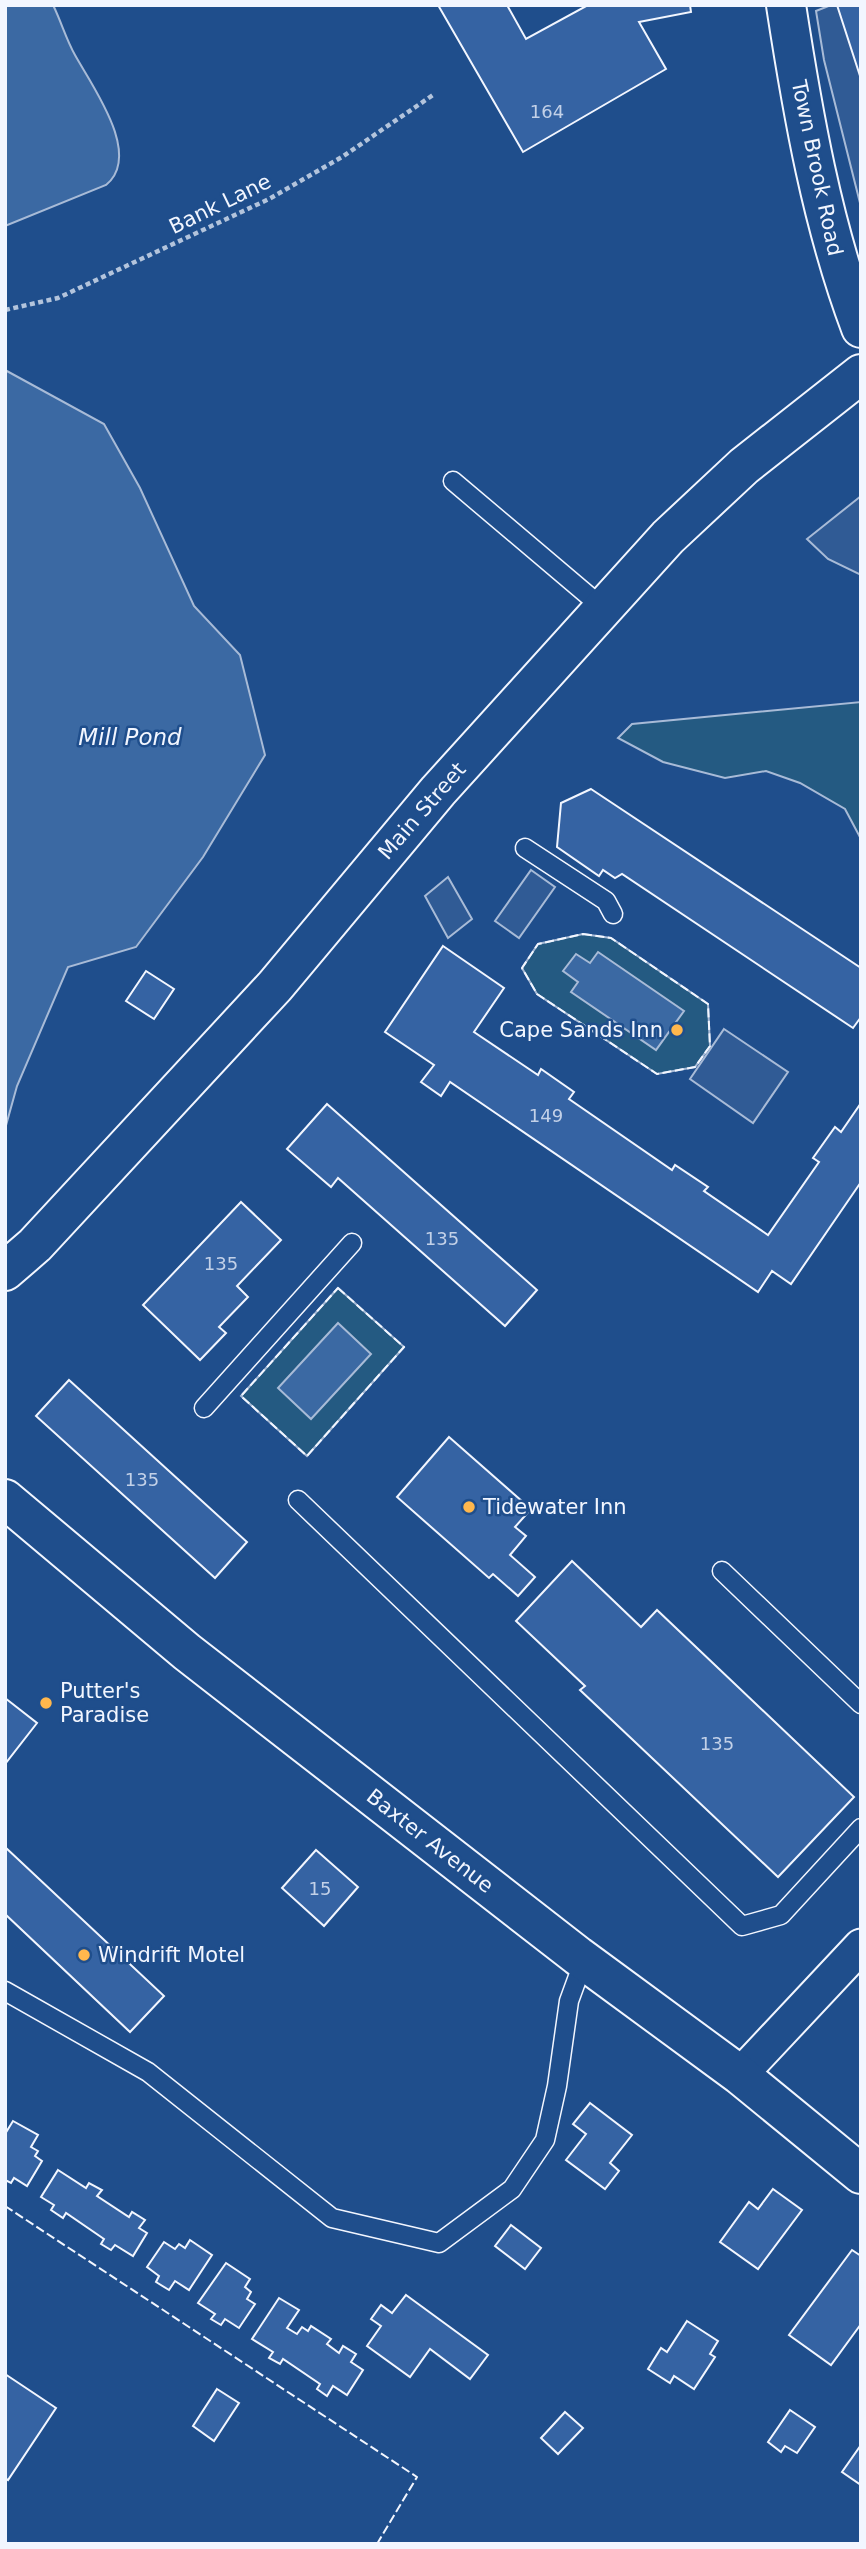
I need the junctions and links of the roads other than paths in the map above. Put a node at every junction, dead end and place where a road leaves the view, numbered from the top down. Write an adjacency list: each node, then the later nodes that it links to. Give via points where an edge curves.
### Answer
1 (786, 5): 2 (main road, Town Brook Road, via 815,173 836,258)
2 (861, 328)
3 (861, 374): 5 (main road, Main Street, via 744,467 668,537)
4 (453, 481): 5 (lane)
5 (603, 608): 9 (main road, Main Street, via 438,791 275,986 35,1245)
6 (525, 848): 7 (lane, via 606,901)
7 (613, 914)
8 (352, 1243): 10 (lane)
9 (5, 1271)
10 (204, 1408)
11 (5, 1499): 17 (main road, Baxter Avenue, via 187,1652)
12 (298, 1500): 15 (lane, via 742,1926 780,1915)
13 (722, 1571): 14 (lane)
14 (861, 1704)
15 (861, 1828)
16 (861, 1947): 19 (street)
17 (584, 1960): 18 (lane, via 569,2001 545,2140 512,2189 439,2243 331,2218 148,2072); 19 (main road, Baxter Avenue)
18 (5, 1991)
19 (740, 2075): 20 (main road, Baxter Avenue)
20 (861, 2174)

